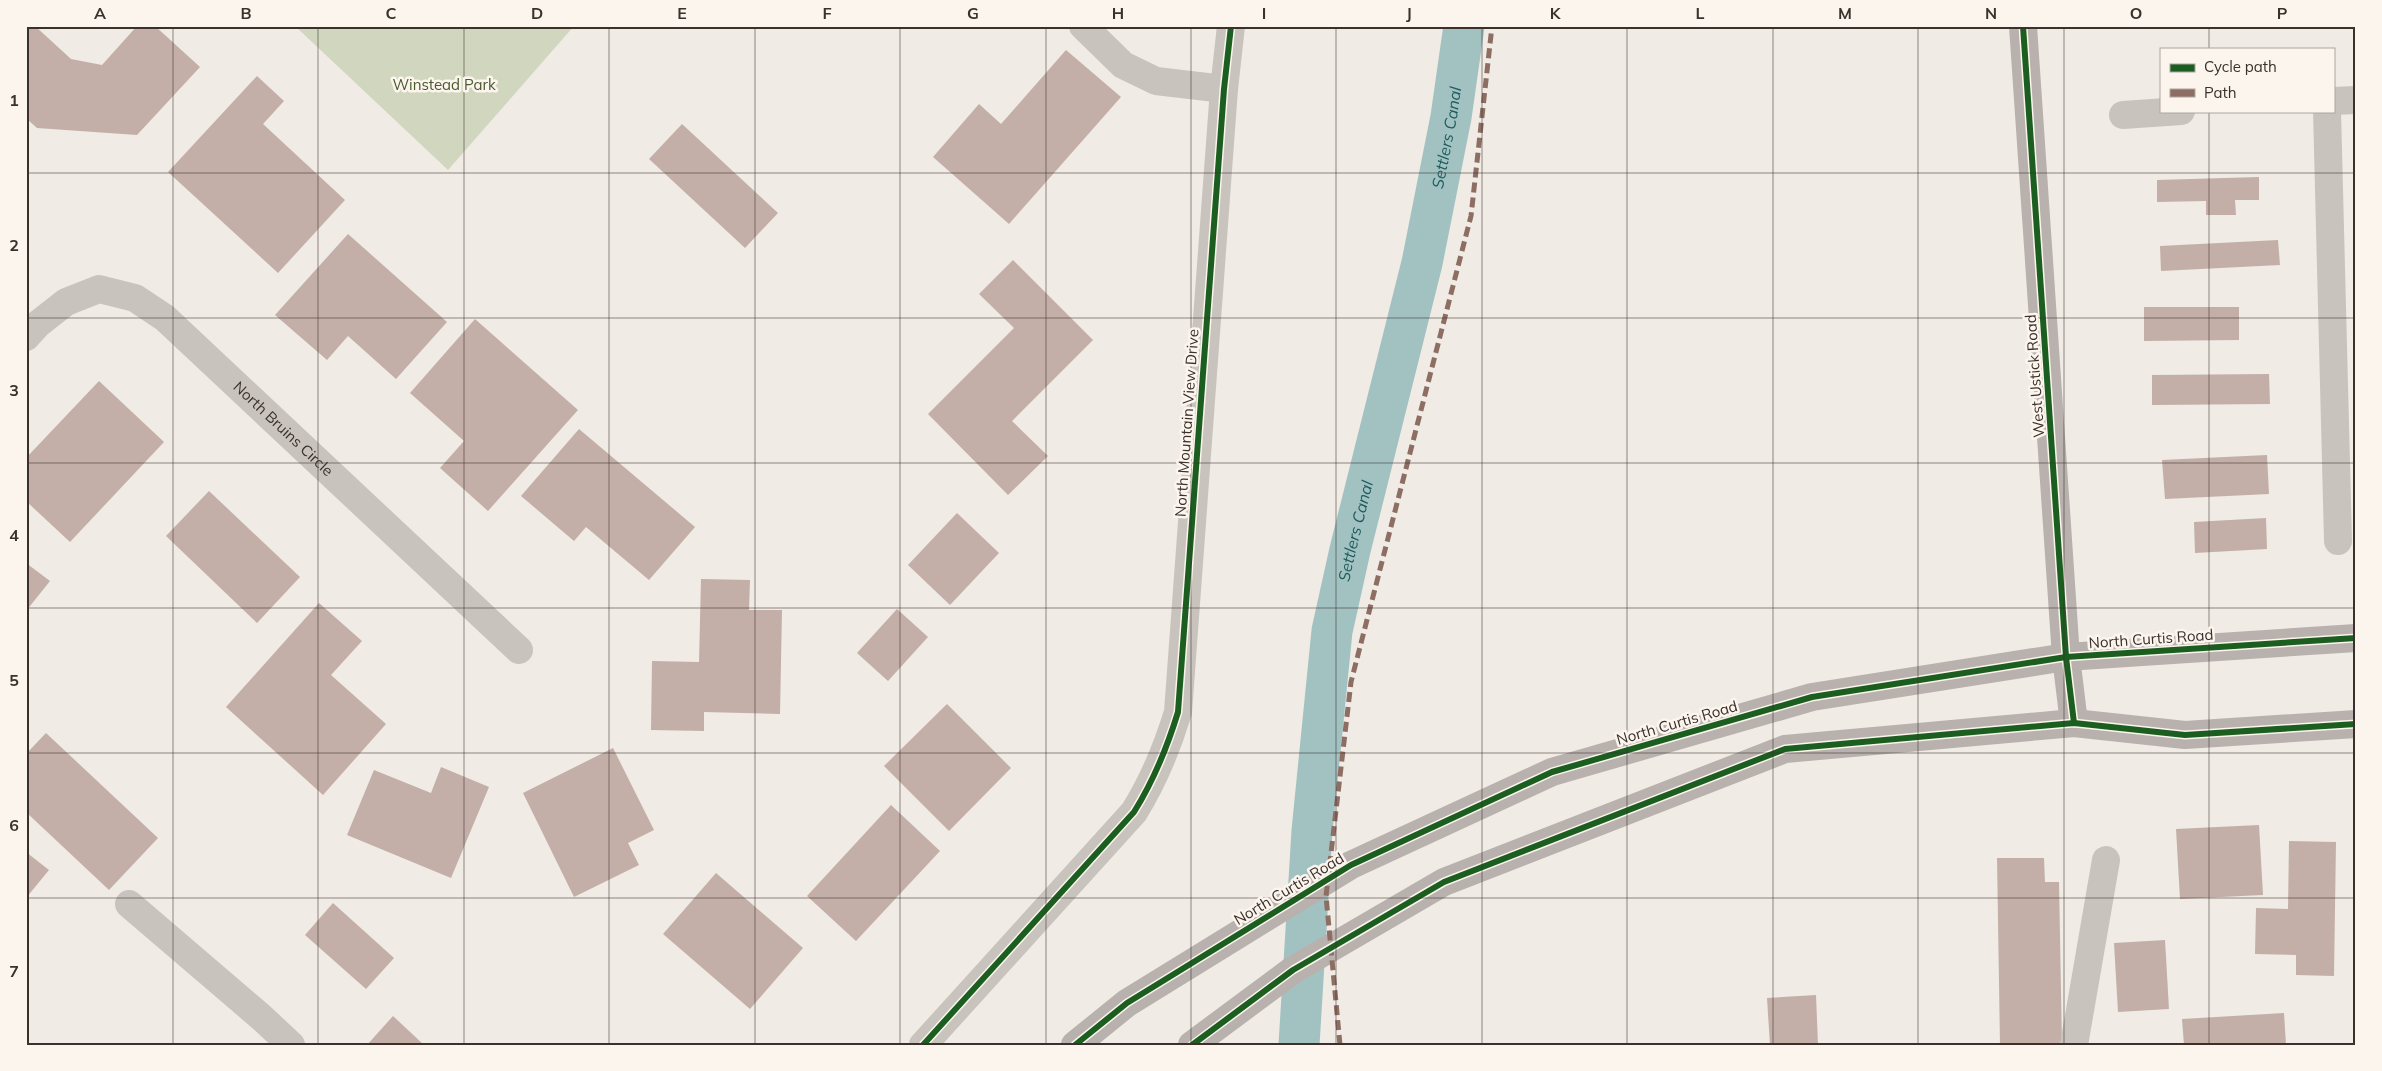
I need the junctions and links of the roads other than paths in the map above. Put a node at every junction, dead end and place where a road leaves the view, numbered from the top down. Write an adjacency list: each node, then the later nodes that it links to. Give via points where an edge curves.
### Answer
1 (1083, 26): 4 (street, via 1123,65 1156,81)
2 (1231, 26): 4 (street, North Mountain View Drive)
3 (2023, 26): 14 (main road, West Ustick Road)
4 (1224, 89): 21 (street, North Mountain View Drive, via 1178,712 1165,753 1134,812)
5 (2356, 100): 6 (street)
6 (2334, 101)
7 (2166, 112): 9 (street)
8 (2327, 112): 11 (street)
9 (2123, 115)
10 (26, 337): 13 (street, North Bruins Circle, via 66,302 99,289 135,298 165,318)
11 (2338, 541)
12 (2356, 638): 14 (main road, North Curtis Road)
13 (519, 650)
14 (2066, 657): 15 (main road, West Ustick Road); 22 (main road, North Curtis Road, via 1812,697 1552,772 1351,865 1127,1003)
15 (2074, 724): 16 (main road, via 2185,735); 19 (main road, via 1785,750 1444,882 1292,970)
16 (2356, 724)
17 (2106, 860): 23 (street)
18 (129, 904): 20 (street)
19 (1193, 1044)
20 (290, 1045)
21 (923, 1045)
22 (1075, 1045)
23 (2074, 1045)

